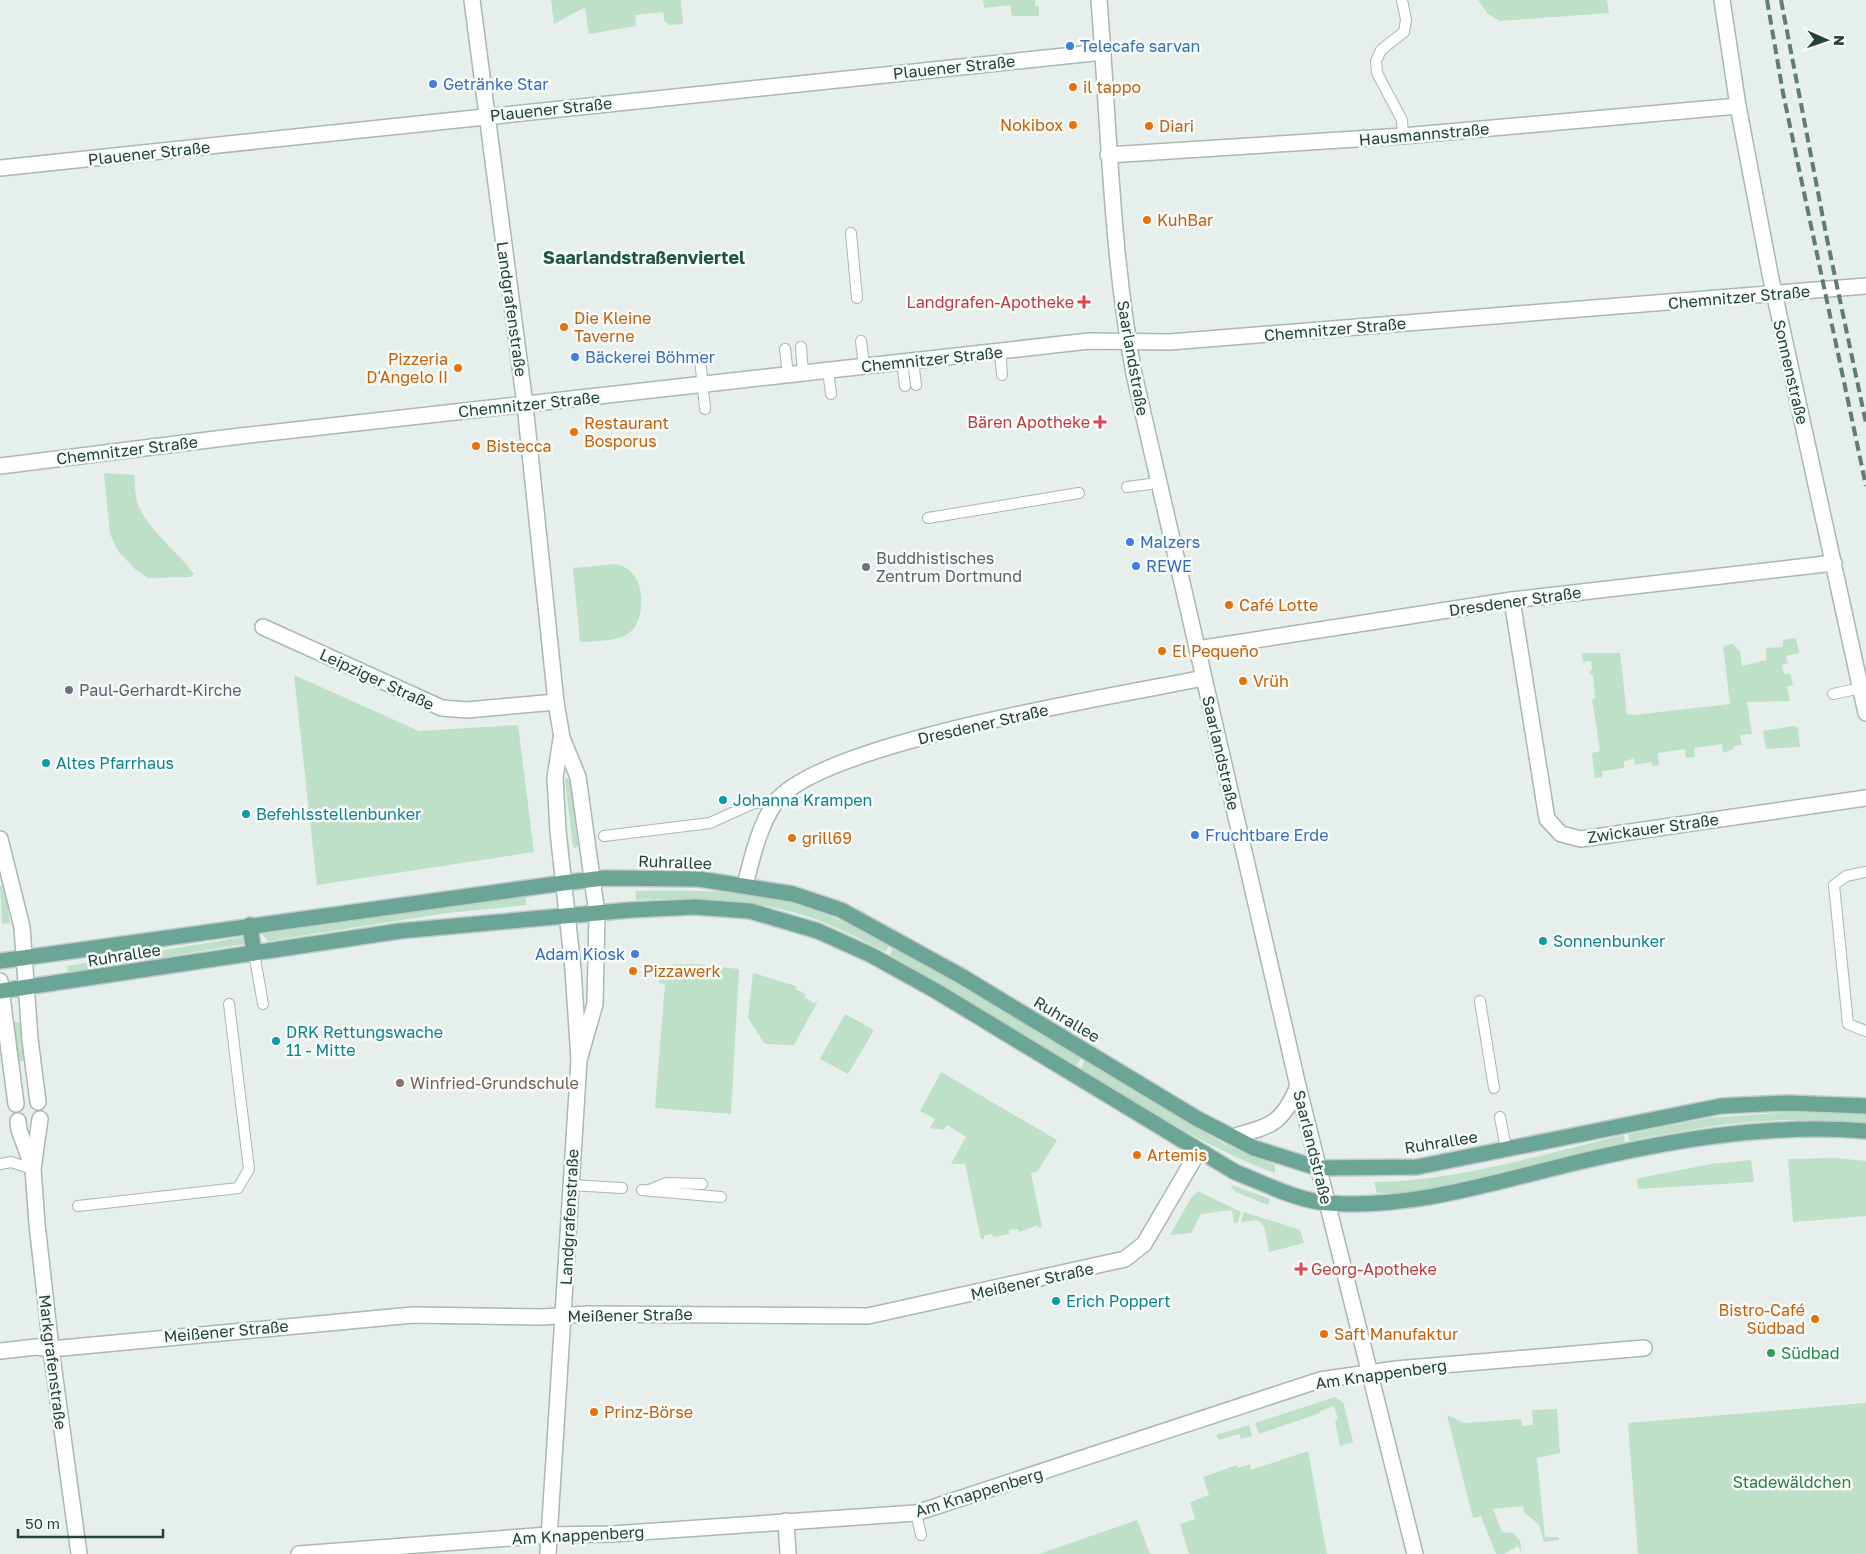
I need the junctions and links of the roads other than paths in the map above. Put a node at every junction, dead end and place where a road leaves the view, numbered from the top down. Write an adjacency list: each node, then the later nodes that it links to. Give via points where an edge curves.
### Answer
1 (472, 0): 7 (street, Landgrafenstraße)
2 (1099, 0): 5 (street, Saarlandstraße)
3 (1402, 0): 8 (lane, via 1406,20 1404,32 1381,50 1376,61 1377,73 1402,120)
4 (1722, 0): 6 (street, Sonnenstraße)
5 (1103, 52): 7 (street, Plauener Straße); 9 (street, Saarlandstraße)
6 (1738, 106): 8 (street, Hausmannstraße); 13 (street, Sonnenstraße)
7 (486, 116): 10 (street, Plauener Straße); 30 (street, Landgrafenstraße)
8 (1403, 136): 9 (street, Hausmannstraße)
9 (1108, 155): 16 (street, Saarlandstraße)
10 (0, 168)
11 (850, 233): 14 (lane)
12 (1866, 286): 13 (street, Chemnitzer Straße)
13 (1774, 295): 16 (street, Chemnitzer Straße, via 1170,342); 37 (street, Sonnenstraße)
14 (857, 298)
15 (861, 341): 22 (lane)
16 (1128, 342): 19 (street, Chemnitzer Straße, via 1089,341); 33 (street, Saarlandstraße)
17 (801, 347): 24 (lane)
18 (785, 349): 24 (lane)
19 (1000, 351): 21 (street, Chemnitzer Straße); 25 (lane)
20 (700, 358): 26 (lane)
21 (908, 362): 22 (street, Chemnitzer Straße); 27 (lane); 28 (lane)
22 (864, 366): 23 (street, Chemnitzer Straße)
23 (828, 370): 24 (street, Chemnitzer Straße); 29 (lane)
24 (796, 374): 26 (street, Chemnitzer Straße)
25 (1002, 375)
26 (702, 385): 30 (street, Chemnitzer Straße); 31 (lane)
27 (916, 385)
28 (905, 386)
29 (831, 394)
30 (525, 405): 32 (street, Chemnitzer Straße); 44 (street, Landgrafenstraße)
31 (705, 408)
32 (0, 466)
33 (1158, 483): 34 (lane); 40 (street, Saarlandstraße)
34 (1127, 487)
35 (1079, 493): 36 (lane)
36 (928, 518)
37 (1834, 562): 38 (street, Dresdener Straße); 42 (street, Sonnenstraße)
38 (1512, 600): 40 (street, Dresdener Straße); 47 (street, Zwickauer Straße, via 1547,819 1561,834 1581,839)
39 (263, 626): 44 (street, Leipziger Straße, via 442,708 467,710)
40 (1197, 650): 41 (street, Saarlandstraße)
41 (1204, 678): 48 (street, Dresdener Straße, via 936,732 842,763 798,784); 68 (street, Saarlandstraße)
42 (1861, 688): 43 (lane); 45 (street, Sonnenstraße)
43 (1833, 694)
44 (556, 702): 46 (street, Landgrafenstraße)
45 (1866, 713)
46 (562, 738): 52 (street, Landgrafenstraße, via 578,777); 53 (street, Landgrafenstraße, via 555,778)
47 (1866, 798)
48 (776, 803): 49 (lane, via 754,803 710,823); 54 (street, Dresdener Straße, via 758,840)
49 (604, 836)
50 (0, 839): 59 (street, via 22,927)
51 (1866, 872): 66 (lane, via 1846,876 1834,885 1848,1024)
52 (593, 879): 53 (main road, Ruhrallee); 54 (main road, Ruhrallee, via 699,879); 55 (street, Landgrafenstraße)
53 (563, 883): 56 (street, Landgrafenstraße); 57 (main road, Ruhrallee)
54 (745, 885): 77 (main road, Ruhrallee, via 793,894 841,910 960,976)
55 (597, 914): 56 (main road, Ruhrallee); 67 (street, Landgrafenstraße, via 595,1004); 79 (main road, Ruhrallee, via 695,907 750,911 818,931 871,955 930,988)
56 (566, 916): 58 (main road, Ruhrallee, via 400,931); 67 (street, Landgrafenstraße)
57 (250, 925): 58 (main road); 59 (main road, Ruhrallee)
58 (254, 954): 61 (main road, Ruhrallee); 65 (lane)
59 (25, 957): 60 (main road, Ruhrallee); 61 (street)
60 (0, 961)
61 (26, 987): 62 (main road, Ruhrallee); 70 (street)
62 (1, 988): 71 (street)
63 (1480, 1001): 69 (lane)
64 (229, 1004): 88 (lane, via 249,1169 238,1188)
65 (263, 1004)
66 (1866, 1030)
67 (579, 1060): 84 (street, Landgrafenstraße)
68 (1298, 1086): 77 (street, via 1289,1107 1278,1120 1264,1128); 81 (street, Saarlandstraße)
69 (1494, 1088)
70 (38, 1102)
71 (16, 1104)
72 (1866, 1106): 78 (main road, Ruhrallee, via 1788,1103 1720,1106)
73 (1500, 1117): 78 (lane)
74 (40, 1119): 82 (street, Markgrafenstraße)
75 (18, 1121): 82 (street, Markgrafenstraße)
76 (1866, 1131): 87 (main road, Ruhrallee, via 1762,1131 1709,1136 1592,1159 1424,1200)
77 (1232, 1137): 81 (main road, Ruhrallee, via 1254,1148)
78 (1506, 1149): 81 (main road, Ruhrallee, via 1417,1167)
79 (1198, 1152): 87 (main road, Ruhrallee, via 1270,1186); 89 (street, Meißener Straße, via 1144,1244 1132,1256 1116,1262 868,1316)
80 (0, 1164): 82 (lane, via 11,1162)
81 (1318, 1168): 87 (street, Saarlandstraße)
82 (33, 1169): 90 (street, Markgrafenstraße)
83 (702, 1184): 86 (lane, via 666,1183 645,1190)
84 (570, 1185): 85 (lane); 89 (street, Landgrafenstraße)
85 (622, 1188)
86 (721, 1197)
87 (1326, 1203): 93 (street, Saarlandstraße)
88 (78, 1206)
89 (564, 1315): 90 (street, Meißener Straße, via 413,1314); 96 (street, Landgrafenstraße)
90 (51, 1348): 92 (street, Meißener Straße); 98 (street, Markgrafenstraße)
91 (1644, 1348): 93 (street, Am Knappenberg)
92 (0, 1351)
93 (1368, 1373): 94 (street, Am Knappenberg, via 1320,1380); 102 (street, Saarlandstraße)
94 (916, 1513): 95 (street, Am Knappenberg); 97 (lane)
95 (786, 1521): 96 (street, Am Knappenberg, via 612,1534); 101 (street)
96 (549, 1535): 99 (street, Am Knappenberg); 100 (street, Landgrafenstraße)
97 (921, 1535)
98 (79, 1554)
99 (299, 1554)
100 (548, 1554)
101 (788, 1554)
102 (1415, 1554)

